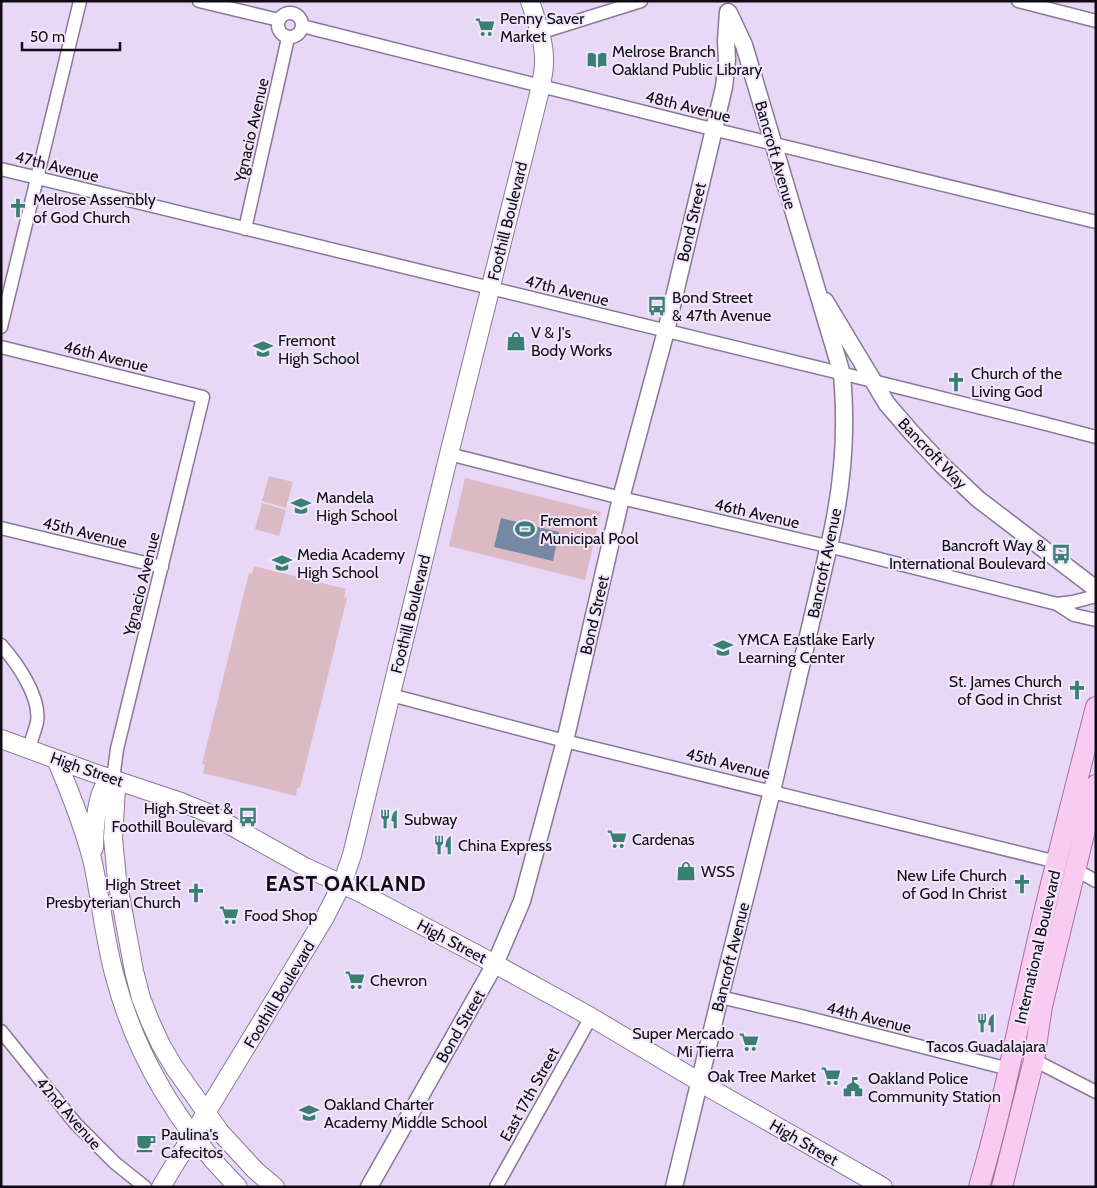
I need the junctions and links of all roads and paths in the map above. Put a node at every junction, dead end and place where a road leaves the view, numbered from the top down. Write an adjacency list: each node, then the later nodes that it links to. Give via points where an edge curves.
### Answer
1 (80, 1): 17 (street)
2 (199, 1): 8 (street)
3 (530, 1): 11 (main road, Foothill Boulevard)
4 (641, 1): 11 (street)
5 (1018, 1): 9 (street)
6 (292, 7): 8 (street); 10 (street)
7 (727, 7): 14 (street, Bond Street, via 727,60); 15 (street, Bancroft Avenue, via 744,45)
8 (279, 20): 12 (street, via 278,27)
9 (1096, 21)
10 (302, 26): 12 (street, via 297,35); 13 (street, 48th Avenue)
11 (539, 33): 13 (main road, Foothill Boulevard, via 544,61)
12 (288, 38): 19 (street, Ygnacio Avenue)
13 (541, 86): 14 (street, 48th Avenue); 21 (main road, Foothill Boulevard)
14 (714, 129): 15 (street, 48th Avenue); 23 (street, Bond Street)
15 (772, 143): 18 (street, 48th Avenue); 20 (street, Bancroft Avenue)
16 (1, 169): 17 (street, 47th Avenue)
17 (37, 178): 19 (street, 47th Avenue); 22 (street)
18 (1096, 222)
19 (245, 229): 21 (street, 47th Avenue)
20 (813, 279): 25 (street, Bancroft Avenue); 26 (street, Bancroft Way)
21 (491, 287): 23 (street, 47th Avenue); 29 (main road, Foothill Boulevard)
22 (1, 327)
23 (666, 331): 25 (street, 47th Avenue); 30 (street, Bond Street)
24 (1, 347): 27 (street, 46th Avenue)
25 (842, 374): 26 (street, 47th Avenue); 32 (street, Bancroft Avenue, via 843,457)
26 (873, 381): 28 (street, 47th Avenue); 34 (street, Bancroft Way, via 887,404 912,433 970,492)
27 (203, 397): 33 (street, Ygnacio Avenue)
28 (1096, 438)
29 (449, 454): 30 (street, 46th Avenue); 39 (main road, Foothill Boulevard)
30 (621, 498): 32 (street, 46th Avenue); 42 (street, Bond Street)
31 (1, 528): 33 (street, 45th Avenue)
32 (829, 547): 36 (street, 46th Avenue); 47 (street, Bancroft Avenue)
33 (162, 567): 45 (street, Ygnacio Avenue)
34 (1096, 589)
35 (1096, 596): 36 (street, 46th Avenue)
36 (1057, 604): 37 (street, 46th Avenue, via 1074,615)
37 (1096, 620)
38 (1, 645): 43 (street, via 19,669 37,708 37,722)
39 (391, 695): 42 (street, 45th Avenue); 52 (main road, Foothill Boulevard)
40 (1096, 707): 48 (main road, International Boulevard)
41 (1, 739): 43 (main road, High Street)
42 (565, 740): 47 (street, 45th Avenue); 53 (street, Bond Street, via 522,901)
43 (29, 749): 44 (main road, High Street)
44 (56, 759): 45 (main road, High Street); 51 (main road, via 81,821)
45 (112, 779): 51 (main road, via 105,785 96,815 94,860); 52 (main road, High Street, via 208,813); 61 (main road, via 116,789 114,858 141,998 174,1067)
46 (1096, 785): 49 (main road, International Boulevard)
47 (772, 791): 48 (street, 45th Avenue); 54 (street, Bancroft Avenue)
48 (1057, 862): 58 (main road, International Boulevard)
49 (1076, 870): 50 (street); 57 (main road, International Boulevard, via 1042,1006)
50 (1096, 882)
51 (97, 884): 62 (main road, via 114,977 132,1030 155,1078)
52 (342, 884): 53 (main road, High Street); 61 (main road, Foothill Boulevard)
53 (495, 964): 55 (main road, High Street); 67 (street, Bond Street)
54 (720, 997): 58 (street, 44th Avenue); 59 (street, Bancroft Avenue)
55 (591, 1017): 59 (main road, High Street); 68 (street, East 17th Street)
56 (1, 1031): 63 (street, 42nd Avenue, via 76,1124)
57 (1034, 1060): 60 (street); 72 (main road, International Boulevard)
58 (1009, 1069): 71 (main road, International Boulevard)
59 (700, 1083): 69 (street, Bancroft Avenue); 70 (main road, High Street)
60 (1096, 1092)
61 (206, 1113): 62 (main road, Foothill Boulevard); 66 (main road, via 237,1151)
62 (192, 1136): 64 (main road, Foothill Boulevard); 65 (main road)
63 (145, 1187)
64 (161, 1187)
65 (238, 1187)
66 (275, 1187)
67 (368, 1187)
68 (496, 1187)
69 (674, 1187)
70 (883, 1187)
71 (979, 1187)
72 (1002, 1187)

